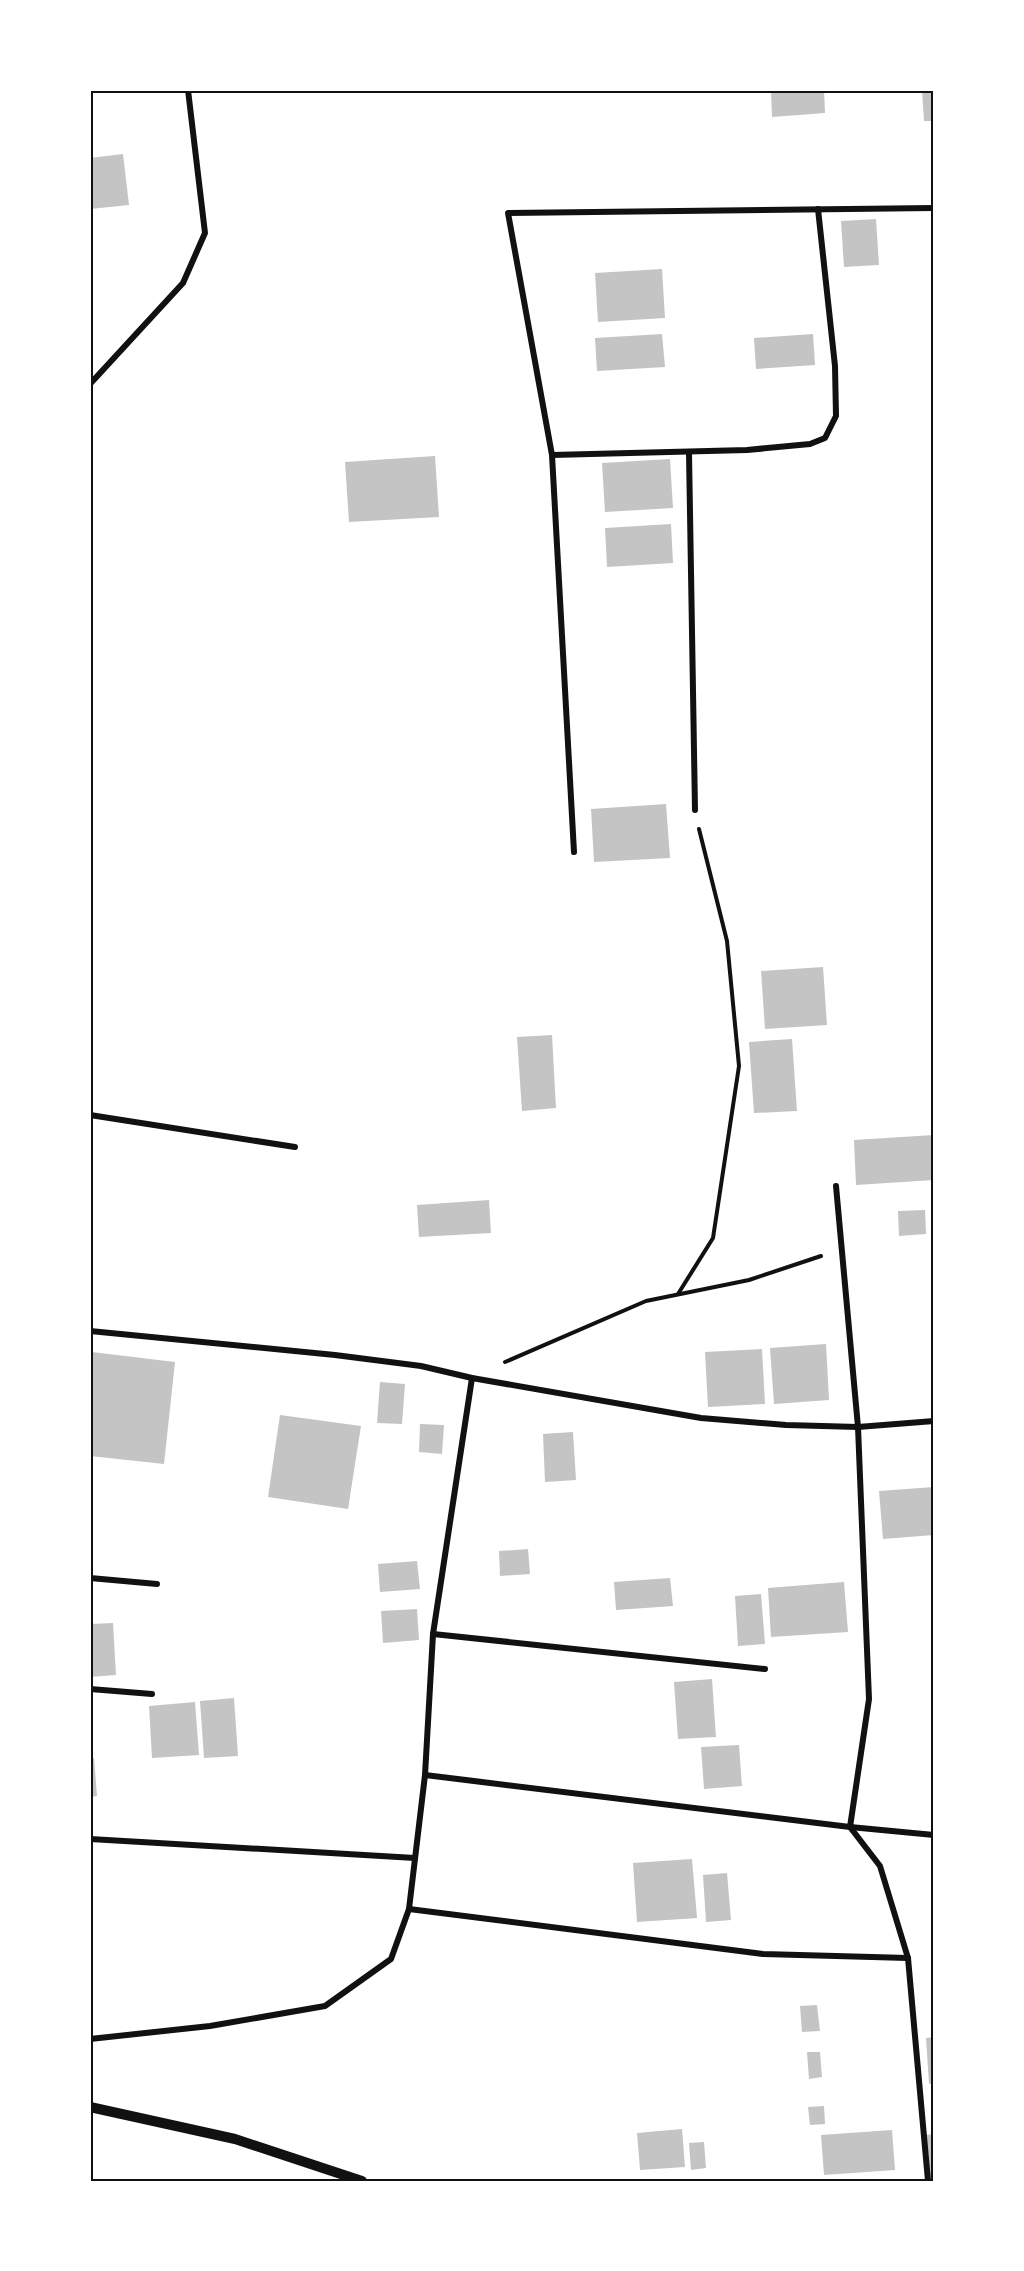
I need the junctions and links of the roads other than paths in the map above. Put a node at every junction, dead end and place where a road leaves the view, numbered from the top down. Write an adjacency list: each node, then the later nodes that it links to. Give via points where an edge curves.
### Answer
1 (188, 90): 4 (street, via 205,233 183,283)
2 (934, 208): 3 (street)
3 (818, 209): 5 (street, via 835,366 836,416 825,438 810,444); 6 (street, via 508,213)
4 (90, 384)
5 (689, 453): 6 (street); 7 (street)
6 (552, 455): 8 (street)
7 (695, 810)
8 (574, 852)
9 (90, 1115): 10 (street)
10 (295, 1147)
11 (836, 1186): 15 (street)
12 (90, 1331): 13 (street, via 335,1355 420,1366)
13 (472, 1378): 15 (street, via 701,1419); 18 (street)
14 (934, 1421): 15 (street)
15 (858, 1427): 23 (street, via 868,1699)
16 (90, 1578): 17 (street)
17 (157, 1584)
18 (434, 1634): 19 (street); 22 (street)
19 (765, 1669)
20 (90, 1689): 21 (street)
21 (152, 1694)
22 (425, 1775): 23 (street); 26 (street)
23 (850, 1827): 24 (street); 28 (street, via 880,1866)
24 (934, 1835)
25 (90, 1839): 26 (street)
26 (415, 1858): 27 (street)
27 (409, 1908): 28 (street, via 763,1954); 29 (street, via 391,1959 325,2006 210,2026)
28 (908, 1958): 32 (street)
29 (90, 2039)
30 (90, 2107): 31 (street, via 235,2139)
31 (362, 2181)
32 (928, 2181)

